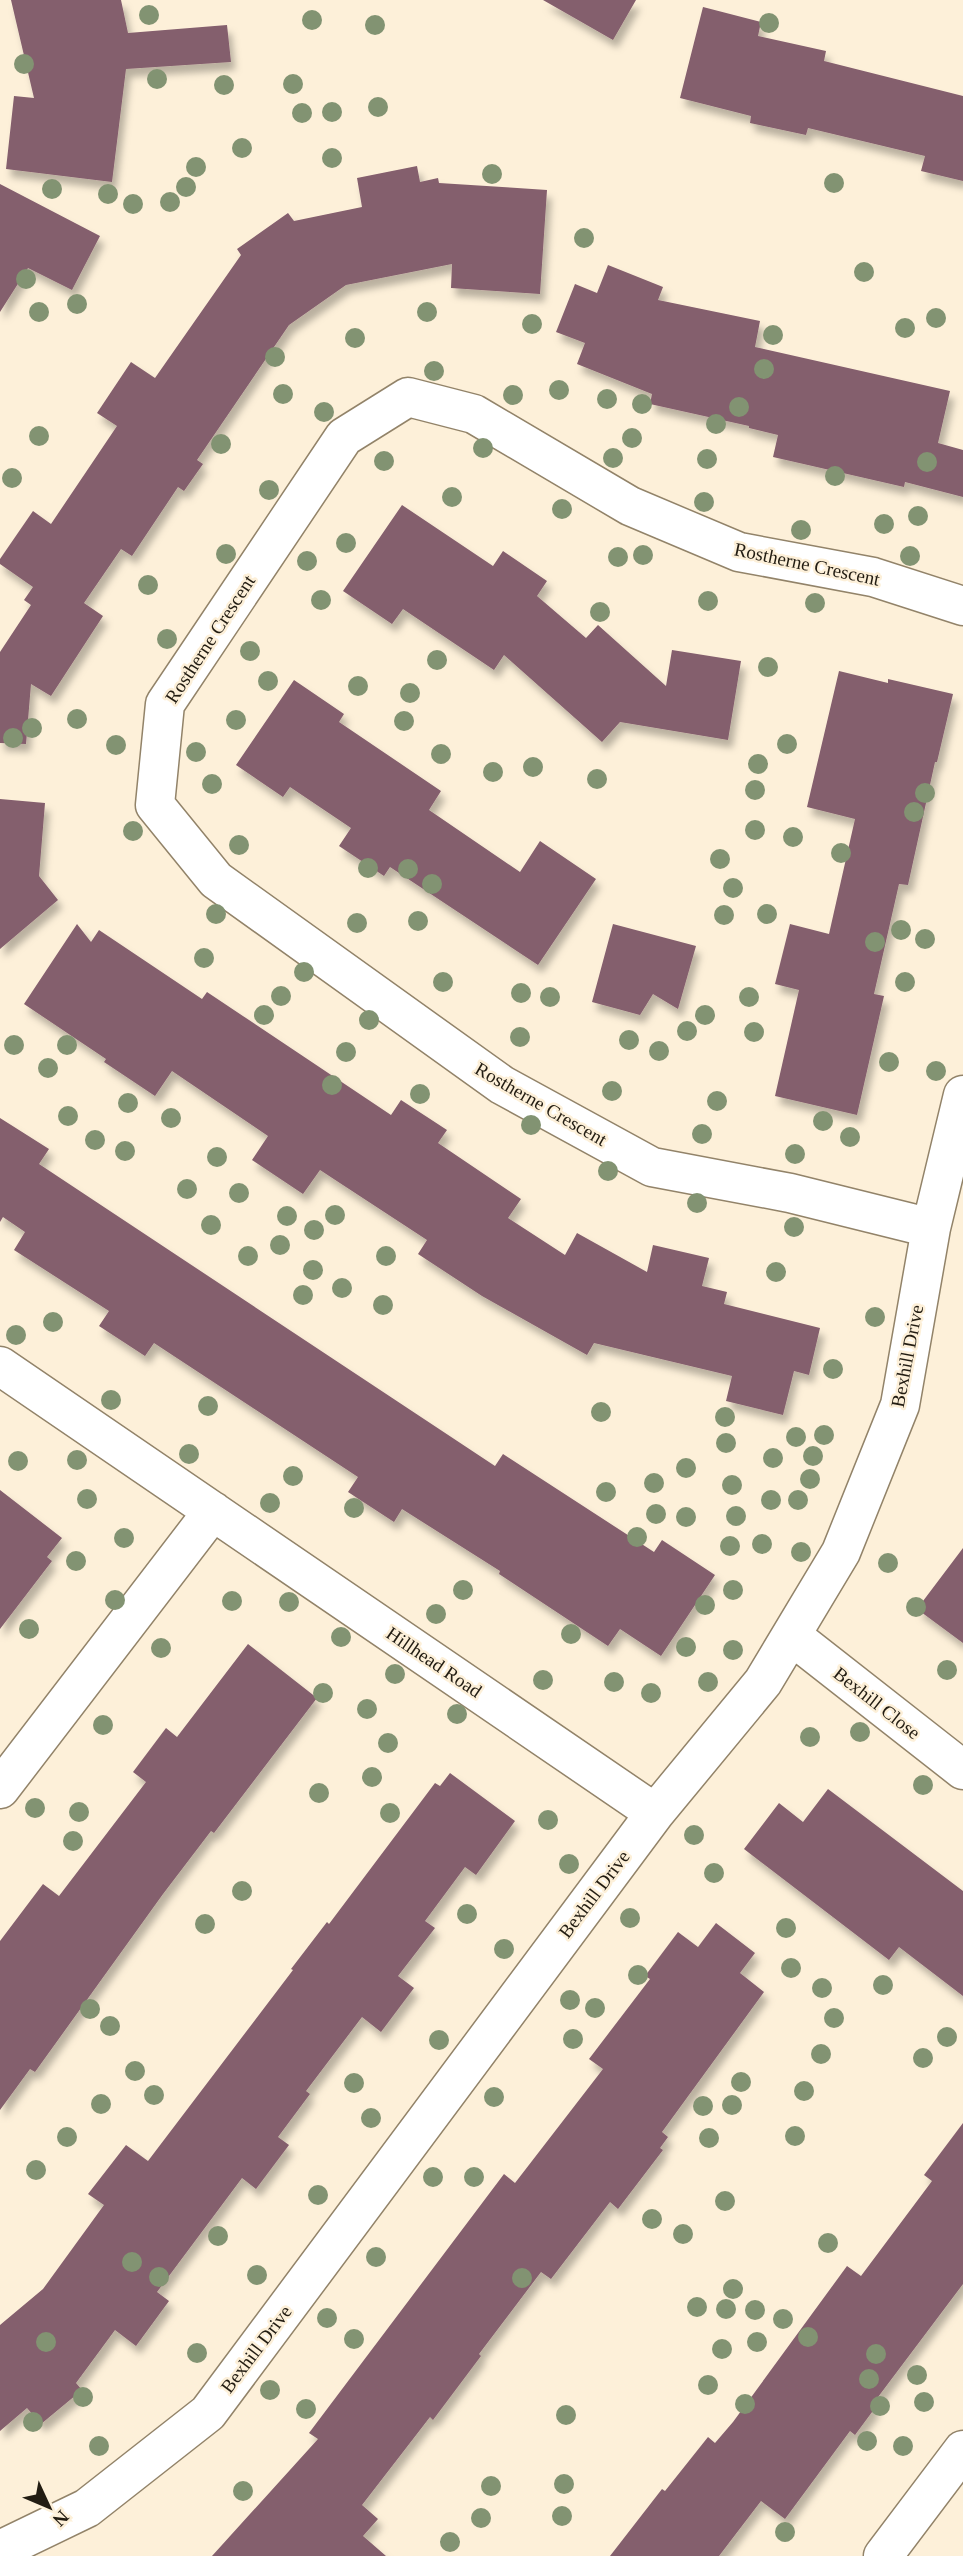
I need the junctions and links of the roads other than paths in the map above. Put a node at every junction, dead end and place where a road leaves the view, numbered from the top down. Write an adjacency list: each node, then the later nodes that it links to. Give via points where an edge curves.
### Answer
1 (963, 606): 3 (street, Rostherne Crescent, via 873,577 739,552 630,506 474,414 408,397 344,437 165,704 155,806 216,880 502,1085 652,1167 790,1193)
2 (963, 1095): 3 (street, Bexhill Drive)
3 (931, 1228): 6 (street, Bexhill Drive, via 900,1405 841,1552)
4 (0, 1366): 5 (street, Hillhead Road)
5 (213, 1511): 8 (street); 9 (street, Hillhead Road)
6 (792, 1636): 7 (street, Bexhill Close); 9 (street, Bexhill Drive, via 762,1682)
7 (963, 1770)
8 (0, 1789)
9 (655, 1813): 11 (street, Bexhill Drive, via 208,2413 87,2508)
10 (963, 2450): 12 (street)
11 (0, 2550)
12 (883, 2556)

